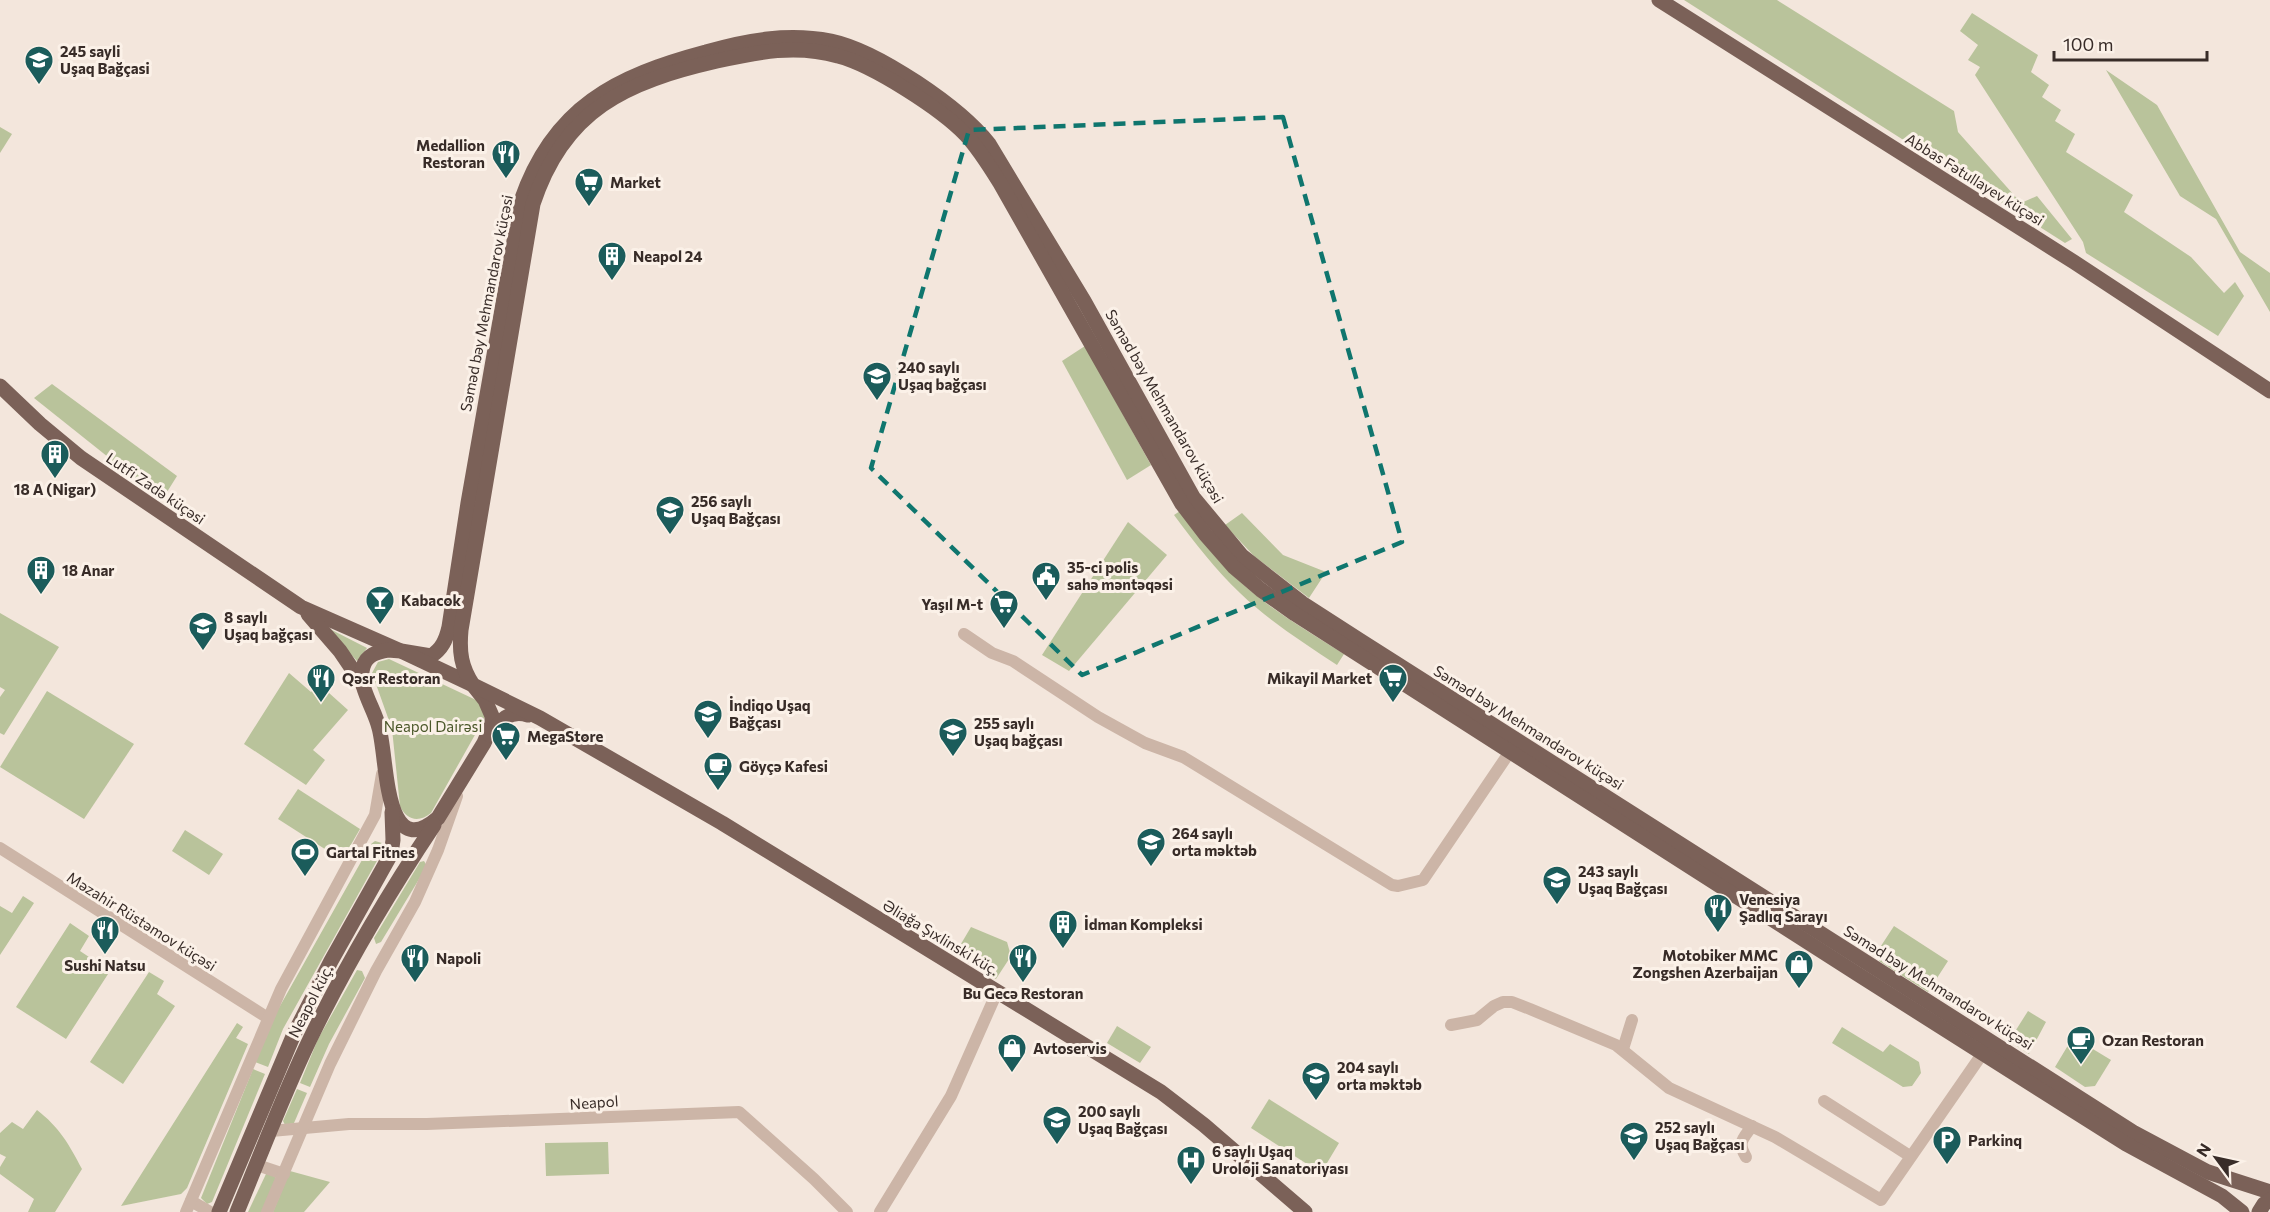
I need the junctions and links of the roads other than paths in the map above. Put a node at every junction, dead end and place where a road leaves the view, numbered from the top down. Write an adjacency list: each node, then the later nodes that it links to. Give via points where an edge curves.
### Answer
1 (1659, 0): 4 (main road, Abbas Fətullayev küçəsi, via 2074,262)
2 (719, 54): 7 (main road, Səməd bəy Mehmandarov küçəsi, via 656,66 604,91 561,128 534,169 518,216 450,627 444,643 431,656); 8 (main road, Səməd bəy Mehmandarov küçəsi, via 639,84 594,111 569,134 538,190 524,251 461,630 462,665); 13 (main road, Səməd bəy Mehmandarov küçəsi, via 779,49 838,56 874,71 953,123 979,151 1000,183 1176,496 1234,567 1295,614); 22 (main road, Səməd bəy Mehmandarov küçəsi, via 739,43 778,38 832,42 871,56 960,113 989,144 1021,195 1193,497 1242,556 1302,603)
3 (0, 386): 5 (main road, Lutfi Zadə küçəsi, via 81,458)
4 (2270, 391)
5 (301, 608): 7 (main road); 9 (main road, Neapol küç., via 340,651)
6 (964, 634): 13 (street, via 1098,717 1145,743 1183,757 1392,885 1423,880)
7 (401, 651): 8 (main road, Əliağa Şıxlinski küç.); 9 (main road, via 372,654 362,668)
8 (473, 685): 10 (main road, Əliağa Şıxlinski küç.); 11 (main road, Səməd bəy Mehmandarov küçəsi, via 492,716)
9 (363, 686): 12 (main road, Neapol küç.)
10 (540, 718): 11 (main road, via 511,714 502,719); 18 (main road, Əliağa Şıxlinski küç., via 722,823)
11 (484, 743): 14 (main road, Neapol küç.)
12 (384, 748): 15 (main road, Neapol küç.); 19 (street, via 375,815)
13 (1509, 753): 22 (main road, Səməd bəy Mehmandarov küçəsi)
14 (464, 776): 16 (main road, Neapol küç.); 26 (street, via 415,902 351,1022)
15 (392, 809): 16 (main road, via 400,824 412,831 428,827); 36 (main road, Neapol küç., via 391,854 299,1024)
16 (438, 818): 27 (main road, Neapol küç., via 353,956 309,1041)
17 (0, 848): 19 (street, Məzahir Rüstəmov küçəsi)
18 (997, 992): 40 (street, via 951,1096); 41 (main road, Əliağa Şıxlinski küç., via 1161,1092)
19 (268, 1018): 34 (street)
20 (1632, 1020): 23 (street)
21 (1451, 1025): 23 (street, via 1470,1022 1494,1006 1512,1002)
22 (1987, 1047): 28 (street); 32 (main road, Səməd bəy Mehmandarov küçəsi, via 2158,1146 2224,1179); 42 (main road, Səməd bəy Mehmandarov küçəsi, via 2126,1144 2222,1196)
23 (1623, 1049): 25 (street, via 1669,1088)
24 (1824, 1101): 28 (street)
25 (1752, 1126): 28 (street, via 1881,1200); 29 (street, via 1740,1147)
26 (303, 1129): 27 (street, Neapol); 31 (street); 39 (street, Neapol, via 349,1124 738,1112)
27 (271, 1131): 30 (main road, Neapol küç.)
28 (1910, 1155)
29 (1746, 1157)
30 (257, 1164): 31 (street); 37 (main road, Neapol küç.)
31 (284, 1174): 38 (street)
32 (2270, 1192)
33 (2270, 1200): 43 (main road)
34 (188, 1206): 35 (street)
35 (210, 1212)
36 (219, 1212)
37 (237, 1212)
38 (267, 1212)
39 (847, 1212)
40 (879, 1212)
41 (1305, 1212)
42 (2242, 1212)
43 (2259, 1212)

